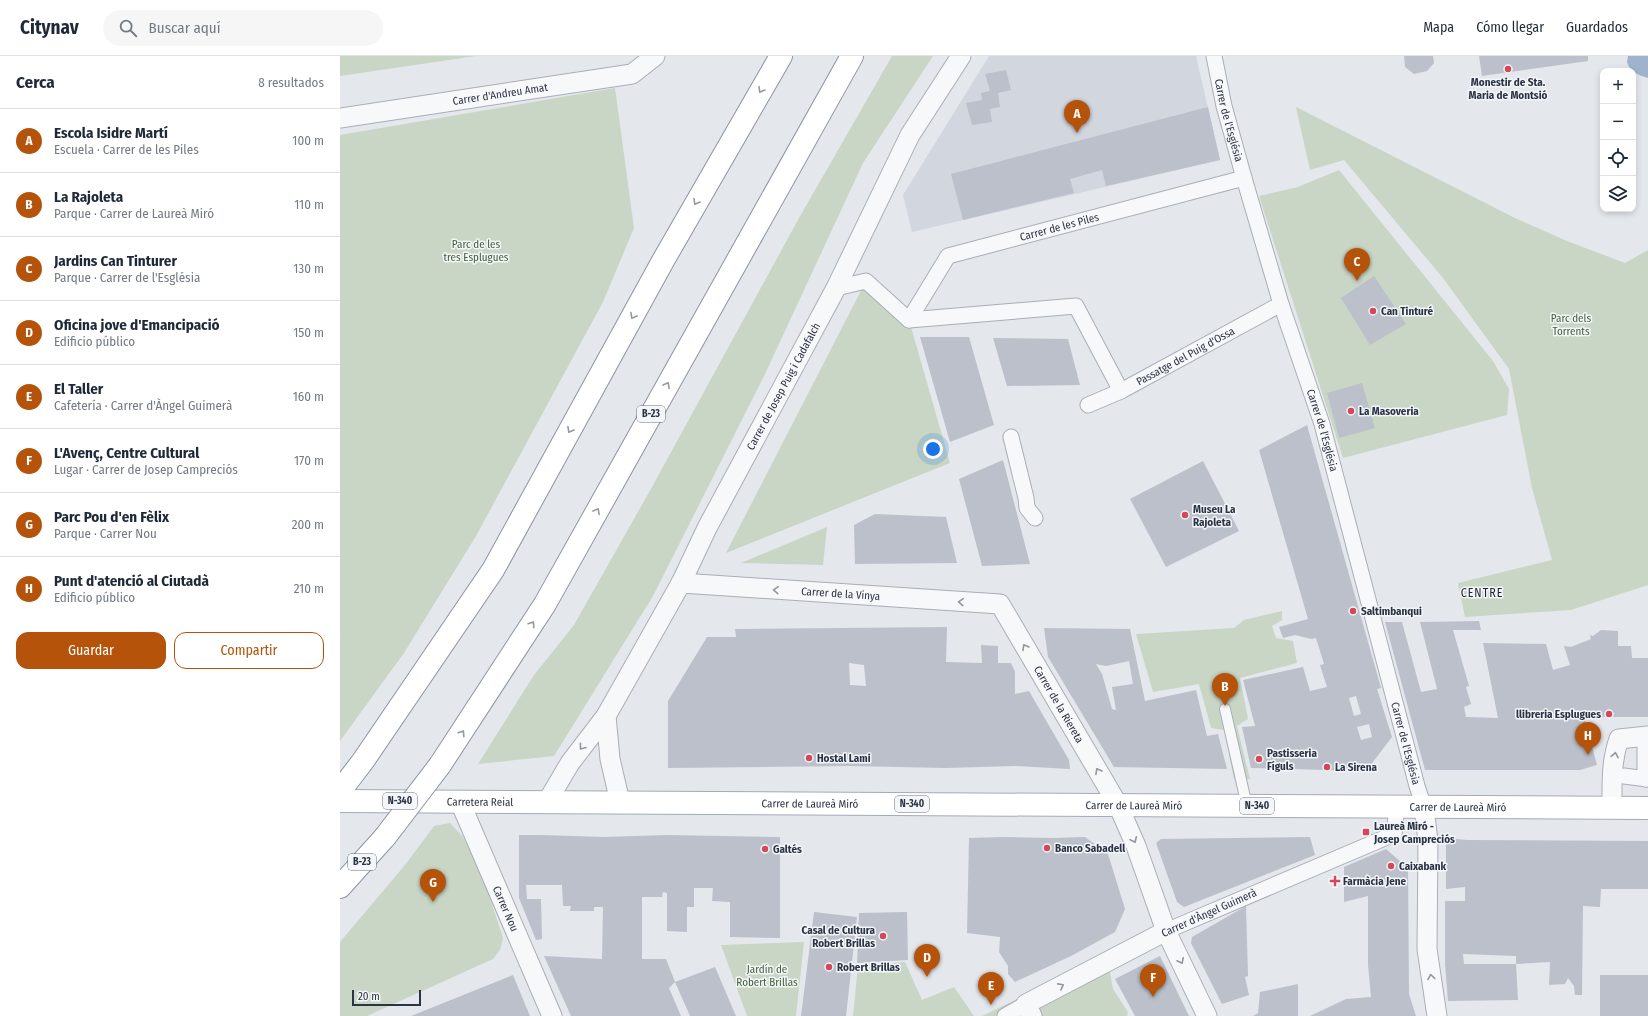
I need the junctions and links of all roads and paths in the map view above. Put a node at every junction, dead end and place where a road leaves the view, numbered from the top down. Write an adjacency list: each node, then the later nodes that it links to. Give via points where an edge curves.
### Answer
1 (655, 56): 6 (street, Carrer d'Andreu Amat, via 632,74)
2 (781, 56): 23 (main road, one-way to 23, via 664,259 493,570)
3 (852, 56): 34 (main road, B-23, one-way to 3, bridge, via 385,836 440,765 545,604)
4 (961, 56): 8 (street, Carrer de Josep Puig i Cadafalch, via 910,135)
5 (1214, 56): 7 (street, Carrer de l'Església, via 1224,106)
6 (340, 118)
7 (1244, 178): 9 (street, Carrer de l'Església); 10 (street, Carrer de les Piles, via 948,256)
8 (836, 288): 10 (street, via 866,281); 15 (street, Carrer de Josep Puig i Cadafalch, via 707,528)
9 (1281, 304): 11 (street, Passatge del Puig d'Ossa); 31 (street, Carrer de l'Església, via 1322,424)
10 (909, 320): 11 (street, via 1076,306)
11 (1121, 391): 12 (street, Passatge del Puig d'Ossa)
12 (1088, 405)
13 (1011, 437): 14 (street, via 1027,508)
14 (1035, 518)
15 (681, 583): 16 (street, Carrer de la Vinya, one-way to 15); 18 (street, Carrer de Josep Puig i Cadafalch)
16 (1000, 604): 28 (street, Carrer de la Riereta, one-way to 16)
17 (1226, 710): 29 (lane)
18 (606, 716): 26 (street, Carrer de Josep Puig i Cadafalch, one-way to 26, via 570,763); 27 (street, via 610,759)
19 (1648, 736): 32 (street, one-way to 19, via 1613,755 1619,739)
20 (1648, 747): 22 (street, via 1645,747)
21 (1624, 776): 22 (street)
22 (1647, 779)
23 (340, 792)
24 (340, 801): 25 (main road, Carretera Reial / N-340)
25 (460, 802): 26 (main road, Carretera Reial / N-340); 37 (street, Carrer Nou)
26 (547, 802): 27 (main road, Carretera Reial / N-340)
27 (620, 802): 28 (main road, Carrer de Laureà Miró / N-340)
28 (1118, 805): 29 (main road, Carrer de Laureà Miró / N-340); 35 (street, Carrer de la Riereta, one-way to 35, via 1136,846)
29 (1247, 806): 30 (main road, Carrer de Laureà Miró / N-340)
30 (1397, 806): 31 (main road, Carrer de Laureà Miró / N-340); 35 (street, Carrer d'Àngel Guimerà, via 1394,834)
31 (1424, 807): 32 (main road, Carrer de Laureà Miró / N-340); 40 (street, one-way to 31, via 1427,949 1428,841)
32 (1612, 808): 33 (main road, Carrer de Laureà Miró / N-340)
33 (1648, 808)
34 (340, 887)
35 (1166, 931): 36 (street, Carrer d'Àngel Guimerà, one-way to 35); 39 (street, Carrer de la Riereta, one-way to 39)
36 (1029, 1010): 38 (street, Carrer d'Àngel Guimerà)
37 (552, 1016)
38 (1005, 1016)
39 (1208, 1016)
40 (1437, 1016)

